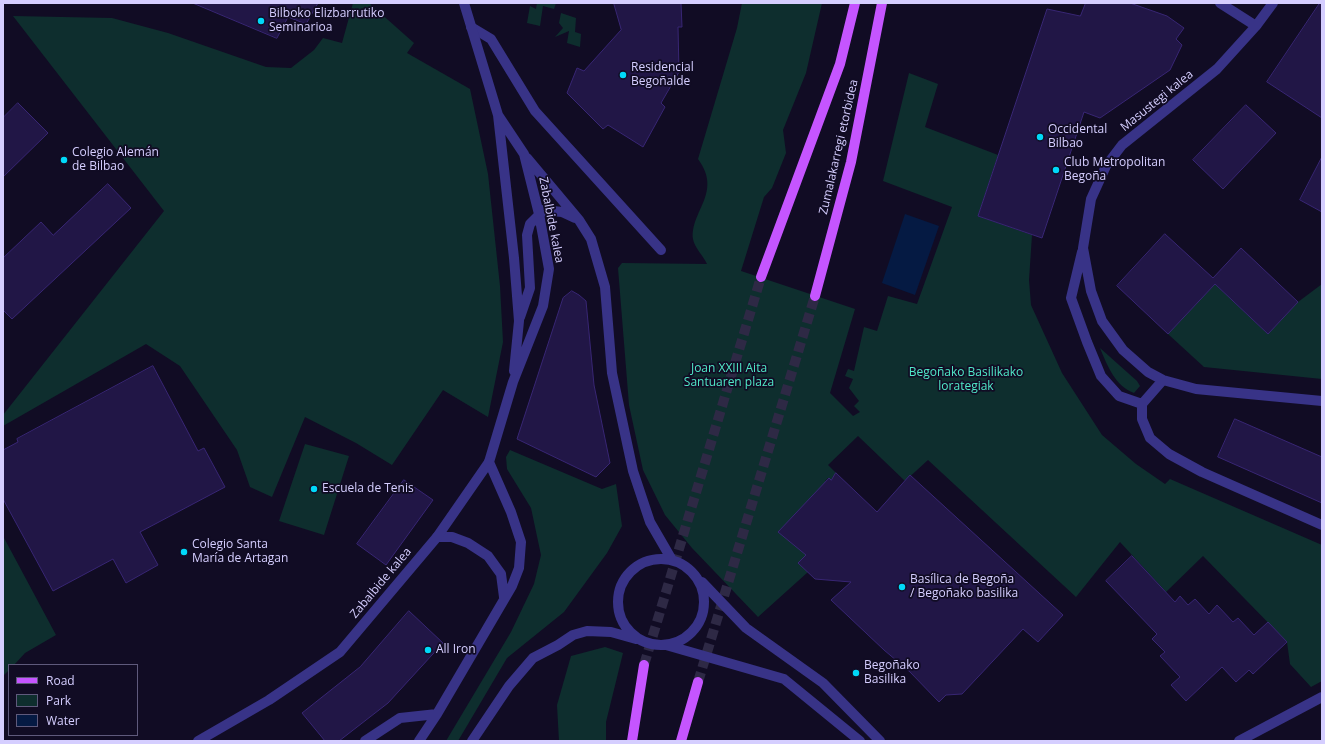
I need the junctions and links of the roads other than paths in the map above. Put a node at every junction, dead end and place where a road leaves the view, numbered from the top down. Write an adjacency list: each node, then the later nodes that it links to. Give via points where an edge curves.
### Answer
1 (464, 3): 7 (street, Zabalbide kalea)
2 (855, 3): 14 (main road, Zumalakarregi etorbidea, via 840,64)
3 (882, 3): 15 (main road, Zumalakarregi etorbidea, via 851,162)
4 (1220, 3): 6 (street)
5 (1273, 3): 6 (street, Masustegi kalea)
6 (1256, 26): 12 (street, Masustegi kalea, via 1217,69 1122,145 1106,166 1091,199)
7 (471, 27): 8 (street, Zabalbide kalea); 13 (street, via 492,40 535,111)
8 (498, 115): 9 (street, Zabalbide kalea); 16 (street, Zabalbide kalea, via 514,258)
9 (524, 154): 10 (street, Zabalbide kalea); 11 (street)
10 (539, 214): 11 (street, via 544,210 562,212); 16 (street, via 530,224 527,235 530,288); 18 (street, Zabalbide kalea, via 549,269 543,306)
11 (579, 220): 24 (street, via 591,239 605,287 612,373 633,472 650,522)
12 (1083, 248): 17 (street, Masustegi kalea, via 1091,291 1102,320 1124,350 1148,372); 20 (street, via 1071,298 1087,342 1101,376 1119,396)
13 (661, 250)
14 (761, 277)
15 (815, 296)
16 (518, 321): 18 (street, Zabalbide kalea)
17 (1163, 380): 19 (street, Masustegi kalea, via 1196,389); 20 (street)
18 (513, 382): 21 (street, Zabalbide kalea)
19 (1322, 400)
20 (1142, 404): 22 (street, via 1142,418 1150,438 1168,454 1202,472)
21 (490, 462): 23 (street, Zabalbide kalea); 26 (street, via 521,542 519,568)
22 (1322, 524)
23 (437, 537): 26 (street, via 452,537 468,543 488,556 501,574); 33 (street, Zabalbide kalea, via 340,652 269,700)
24 (672, 560): 25 (street, via 692,571); 27 (street, via 645,562 624,579 618,605 621,619 628,630)
25 (698, 578): 28 (street, via 704,592 705,606 701,621 692,633 681,641); 40 (street, via 746,628 823,683)
26 (504, 598): 32 (street)
27 (639, 639): 28 (street, via 652,645); 36 (street, via 611,632 587,632 573,635 533,658 509,686)
28 (666, 646): 39 (street, via 784,679)
29 (644, 665): 37 (main road)
30 (698, 682): 38 (main road)
31 (1322, 697): 41 (street)
32 (437, 714): 34 (street, via 400,718); 35 (street)
33 (198, 741)
34 (365, 741)
35 (419, 741)
36 (472, 741)
37 (632, 741)
38 (681, 741)
39 (860, 741)
40 (880, 741)
41 (1239, 741)

